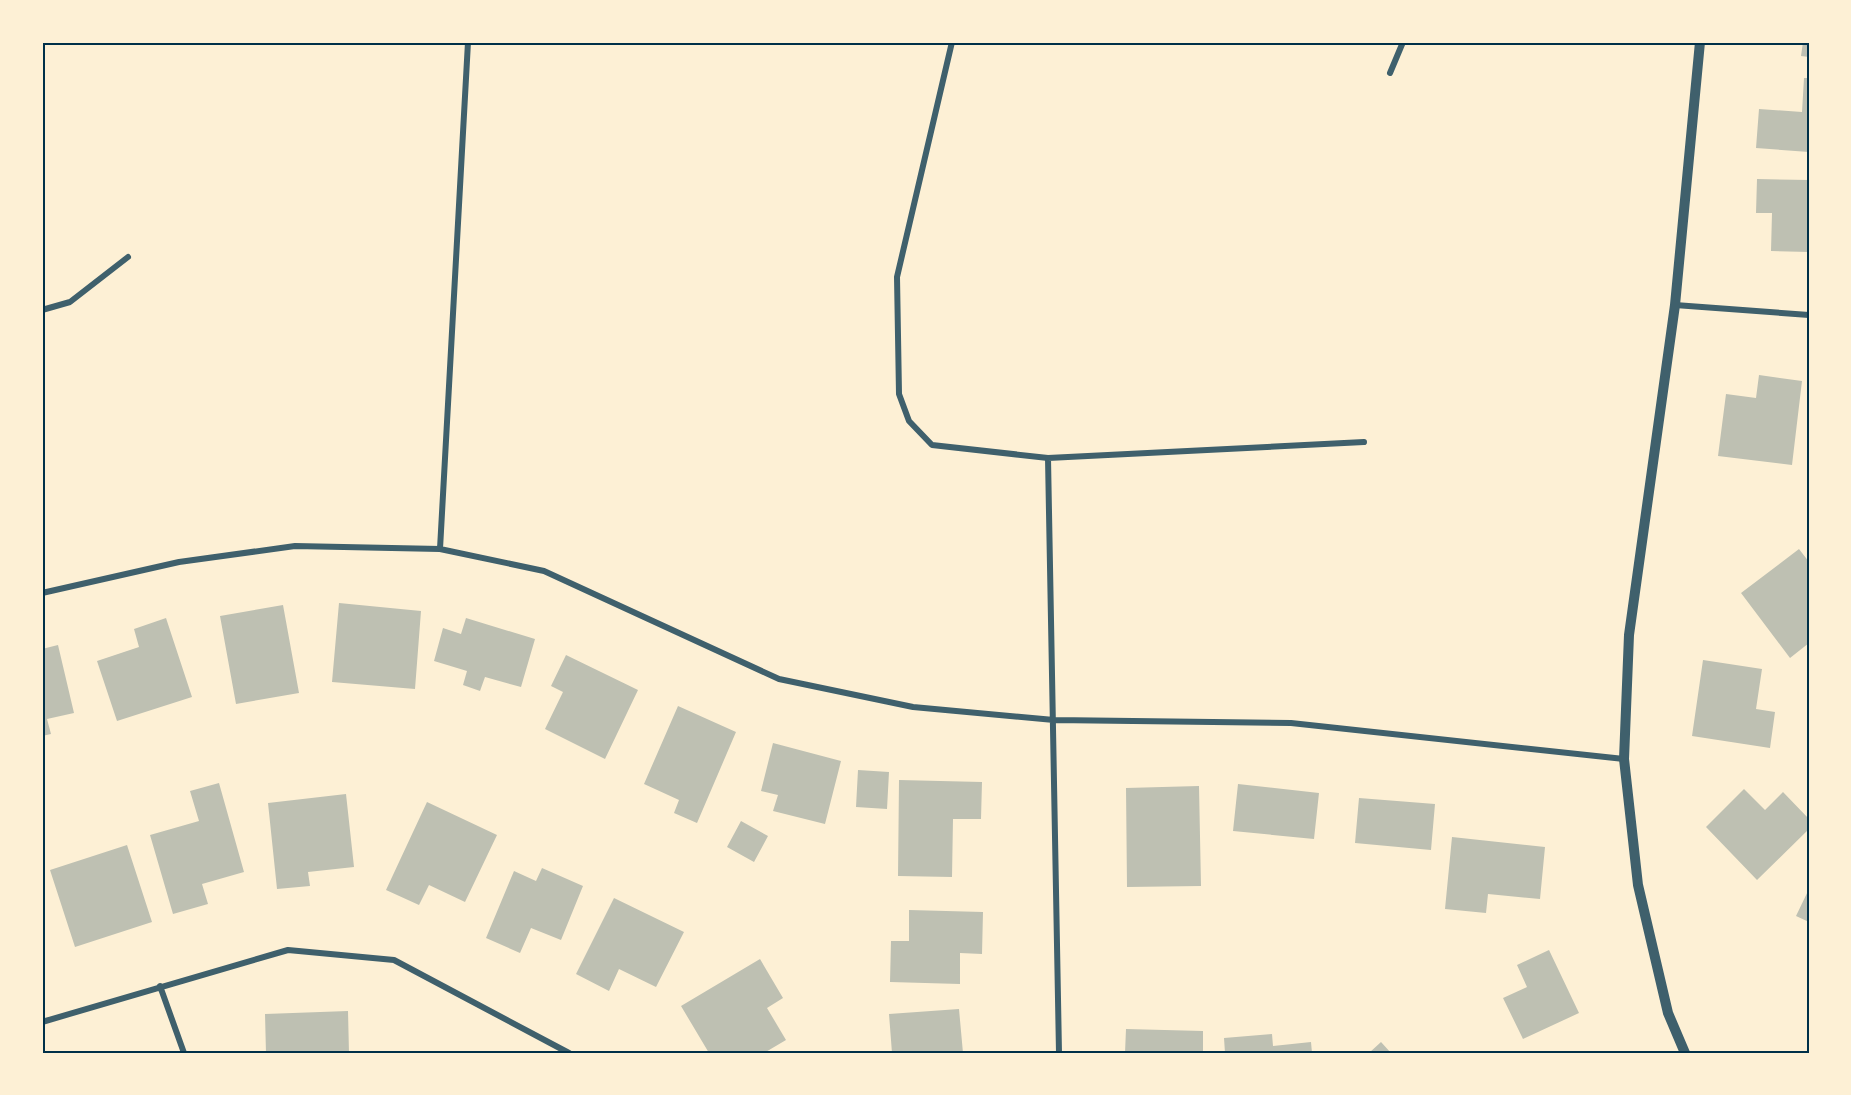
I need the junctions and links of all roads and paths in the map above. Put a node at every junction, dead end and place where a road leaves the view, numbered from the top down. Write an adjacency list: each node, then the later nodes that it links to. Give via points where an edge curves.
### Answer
1 (468, 42): 12 (street)
2 (952, 42): 11 (street, via 897,278 899,394 909,421 932,445)
3 (1403, 42): 5 (street)
4 (1700, 42): 7 (street)
5 (1390, 73)
6 (128, 257): 8 (street, via 70,302)
7 (1675, 305): 9 (street); 15 (street, via 1629,635)
8 (42, 310)
9 (1809, 315)
10 (1364, 442): 11 (street)
11 (1048, 458): 14 (street)
12 (440, 549): 13 (street, via 295,546 179,562); 14 (street, via 544,571 778,679 913,707)
13 (42, 593)
14 (1054, 720): 15 (street, via 1291,723); 20 (street)
15 (1624, 759): 21 (street, via 1638,885 1668,1013)
16 (160, 986): 17 (street); 18 (street); 19 (street, via 288,950 394,960)
17 (42, 1022)
18 (184, 1053)
19 (569, 1053)
20 (1059, 1053)
21 (1685, 1053)

